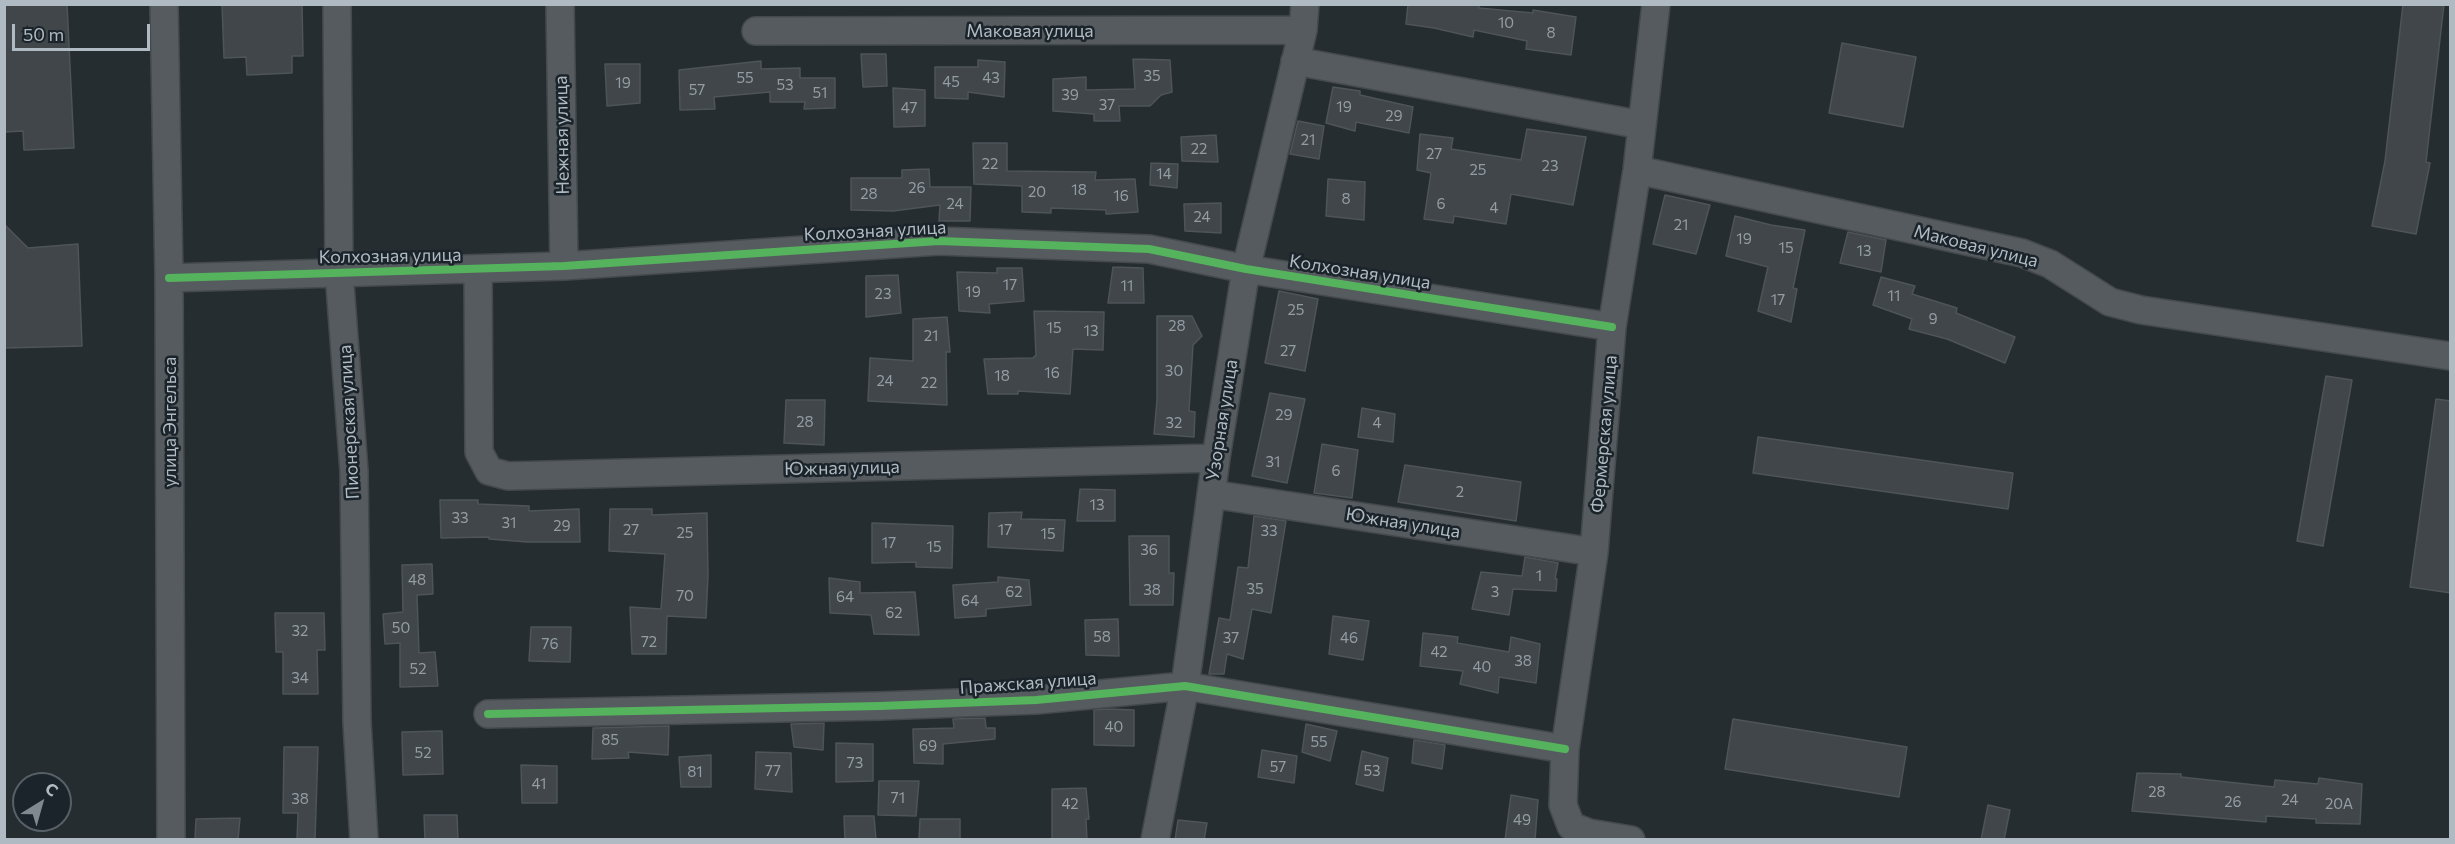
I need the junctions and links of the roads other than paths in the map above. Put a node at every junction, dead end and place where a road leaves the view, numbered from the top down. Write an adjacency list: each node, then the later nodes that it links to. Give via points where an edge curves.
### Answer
1 (165, 4): 14 (street, улица Энгельса)
2 (336, 4): 13 (street, Пионерская улица)
3 (560, 4): 10 (street, Нежная улица)
4 (1656, 4): 8 (street, Фермерская улица)
5 (1304, 17): 6 (street, Маковая улица); 7 (street, Узорная улица)
6 (756, 31)
7 (1295, 61): 8 (street); 12 (street, Узорная улица)
8 (1642, 125): 9 (street, Фермерская улица)
9 (1637, 170): 15 (street, Фермерская улица); 16 (street, Маковая улица, via 2022,253 2050,264 2110,302 2141,310)
10 (564, 266): 11 (street, Колхозная улица); 12 (street, Колхозная улица, via 939,241 1149,249)
11 (478, 269): 13 (street, Колхозная улица); 17 (street, Южная улица, via 479,452 489,471 508,476)
12 (1246, 269): 15 (street, Колхозная улица); 17 (street, Узорная улица)
13 (339, 272): 14 (street, Колхозная улица); 24 (street, Пионерская улица, via 354,471 357,722)
14 (169, 278): 23 (street, улица Энгельса)
15 (1612, 327): 19 (street, Фермерская улица)
16 (2451, 356)
17 (1216, 458): 18 (street, Узорная улица)
18 (1211, 494): 19 (street, Южная улица); 20 (street, Узорная улица)
19 (1594, 552): 22 (street, Фермерская улица)
20 (1185, 686): 21 (street, Пражская улица, via 1036,700); 22 (street, Пражская улица); 25 (street, Узорная улица)
21 (488, 714)
22 (1565, 749): 26 (street, Фермерская улица, via 1563,805 1571,826)
23 (171, 840)
24 (364, 840)
25 (1155, 840)
26 (1631, 840)

